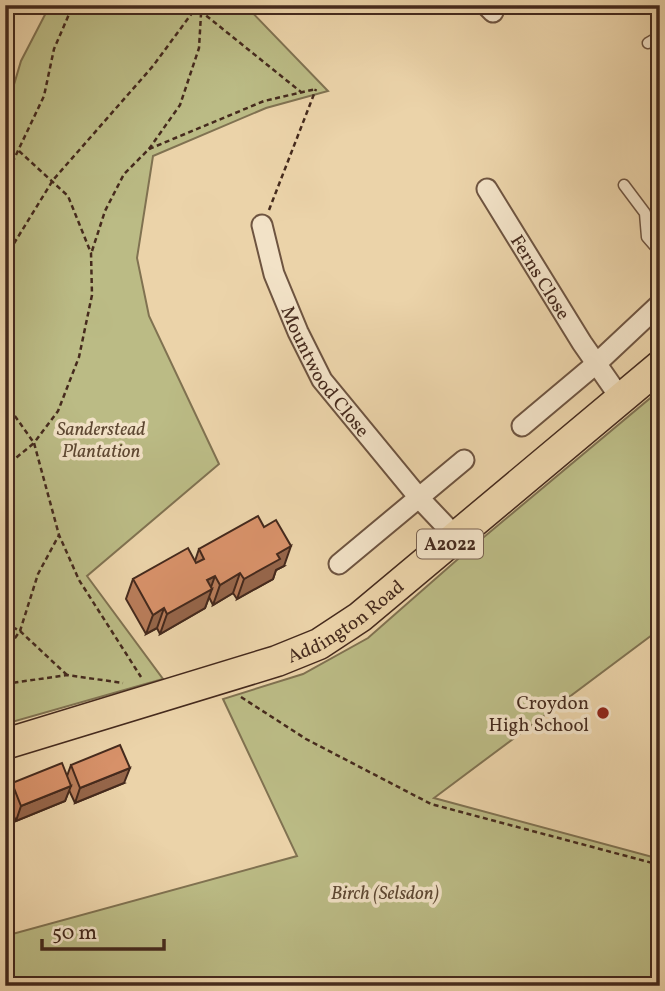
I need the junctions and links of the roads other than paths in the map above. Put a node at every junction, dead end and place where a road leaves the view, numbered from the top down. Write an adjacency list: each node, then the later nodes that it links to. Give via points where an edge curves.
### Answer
1 (660, 36): 2 (lane)
2 (648, 43)
3 (624, 185): 6 (lane, via 645,213 647,237)
4 (487, 189): 8 (street, Ferns Close)
5 (262, 225): 13 (street, Mountwood Close, via 274,274 322,380)
6 (660, 251)
7 (660, 304): 8 (street)
8 (597, 363): 10 (street, Ferns Close); 11 (street)
9 (660, 366): 10 (main road, Addington Road / A2022)
10 (621, 399): 14 (main road, Addington Road / A2022)
11 (522, 426)
12 (464, 460): 13 (street)
13 (420, 499): 14 (street, Mountwood Close); 15 (street)
14 (457, 538): 16 (main road, Addington Road / A2022, via 360,617 319,644 216,681)
15 (339, 564)
16 (5, 744)

